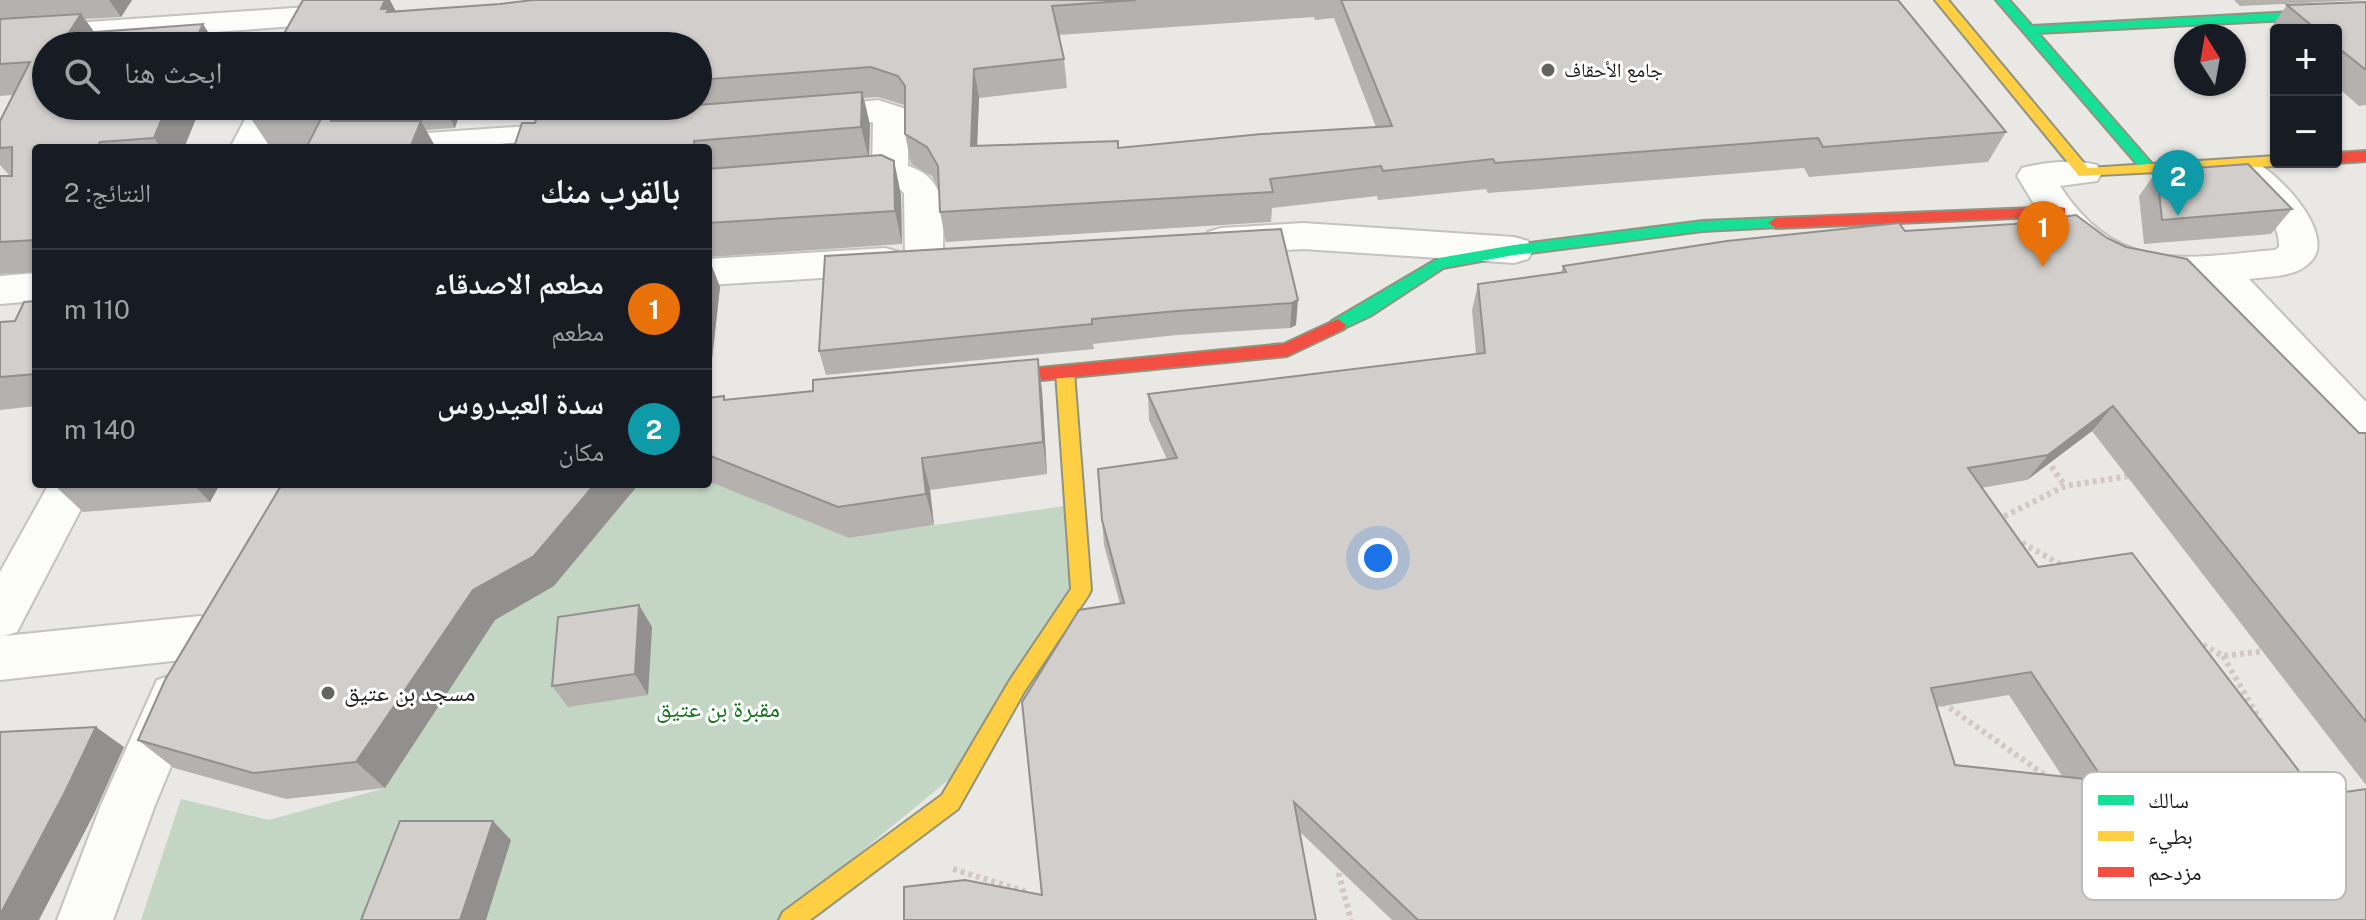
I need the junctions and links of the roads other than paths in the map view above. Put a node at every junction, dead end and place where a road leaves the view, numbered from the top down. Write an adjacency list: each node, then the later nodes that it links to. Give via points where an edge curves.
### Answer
1 (1941, 0): 22 (street)
2 (2002, 0): 8 (street)
3 (2356, 0): 4 (street)
4 (2366, 10): 8 (street)
5 (204, 12): 7 (street); 9 (street)
6 (377, 13): 7 (street)
7 (315, 17): 10 (street)
8 (2028, 30): 21 (street)
9 (47, 32)
10 (307, 32)
11 (32, 34): 12 (street)
12 (0, 38)
13 (262, 120): 16 (street)
14 (770, 120): 27 (street, via 878,111 891,116 875,174 910,179 922,190 939,258)
15 (625, 136): 17 (street)
16 (250, 144)
17 (454, 144)
18 (2366, 156): 19 (street)
19 (2342, 158)
20 (2258, 162): 21 (street); 26 (street, via 2301,236 2298,252 2284,262)
21 (2148, 168): 22 (street)
22 (2084, 173): 23 (street, via 2035,176)
23 (2060, 212): 25 (street, via 1703,226); 26 (street, via 2099,251 2133,265 2169,270)
24 (1192, 243): 25 (street, via 1303,236)
25 (1514, 250): 30 (street, via 1439,263 1364,312 1287,350)
26 (2215, 267): 32 (street)
27 (712, 272)
28 (32, 287): 29 (street)
29 (0, 290)
30 (1065, 372): 31 (street); 37 (street, via 1081,590 950,802)
31 (956, 382)
32 (2366, 430)
33 (70, 488): 34 (street)
34 (0, 617)
35 (0, 658): 36 (street, via 209,618)
36 (85, 920)
37 (791, 920)

